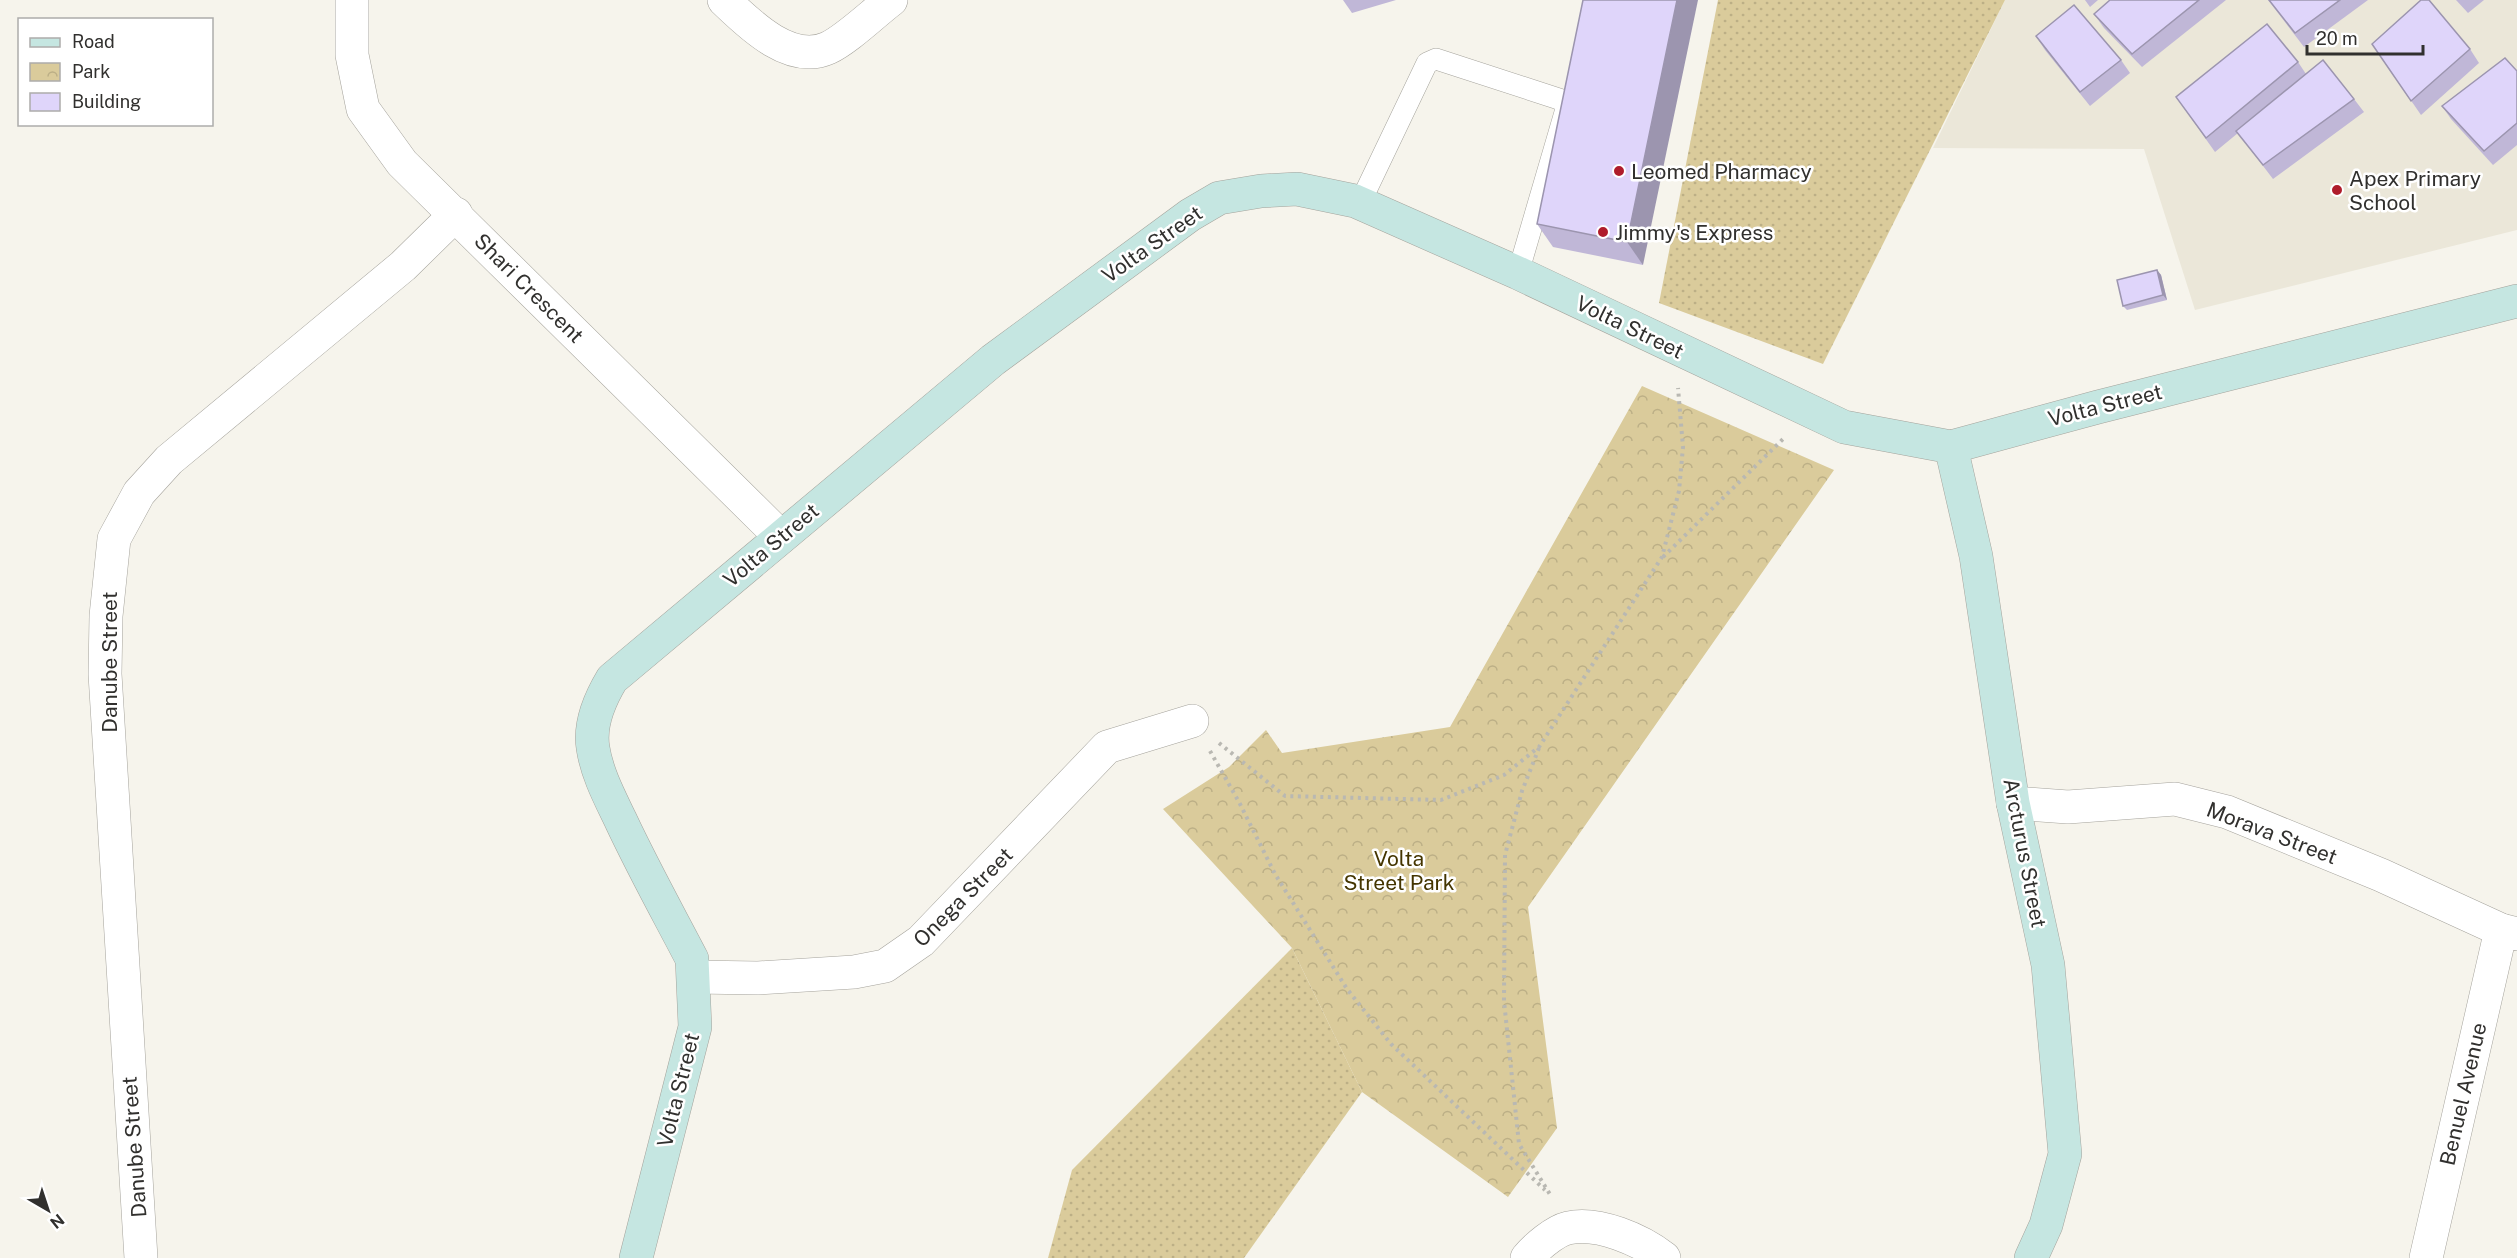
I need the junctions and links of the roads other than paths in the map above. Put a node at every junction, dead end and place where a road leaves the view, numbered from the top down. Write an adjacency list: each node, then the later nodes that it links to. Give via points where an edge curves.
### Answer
1 (352, 0): 5 (street, Shari Crescent, via 352,55 363,109 402,162)
2 (724, 0): 3 (street, via 764,36 791,49 807,50 828,48)
3 (891, 0)
4 (1360, 202): 6 (street, Volta Street); 6 (lane, via 1427,63 1436,59 1562,100 1566,109); 9 (street, Volta Street, via 1297,189 1219,198 1190,215 993,360)
5 (456, 214): 9 (street, Shari Crescent); 14 (street, Danube Street, via 403,266 169,460 139,493 114,539 105,674)
6 (1518, 273): 8 (street, Volta Street, via 1844,427)
7 (2517, 301): 8 (street, Volta Street)
8 (1951, 447): 11 (street, Arcturus Street, via 1976,556)
9 (781, 537): 13 (street, Volta Street, via 612,679 593,726 593,748 603,783 692,959)
10 (1192, 721): 13 (street, Onega Street, via 1107,747 921,941 885,966 854,972 758,978)
11 (2013, 803): 12 (street, Morava Street, via 2068,807 2175,799 2216,809 2310,845); 18 (street, Arcturus Street, via 2048,964 2065,1154 2046,1225)
12 (2509, 932): 19 (street, Benuel Avenue)
13 (695, 977): 15 (street, Volta Street, via 695,1027)
14 (141, 1258)
15 (636, 1258)
16 (1527, 1258): 17 (street, via 1565,1228 1578,1226 1630,1238)
17 (1664, 1258)
18 (2031, 1258)
19 (2426, 1258)

